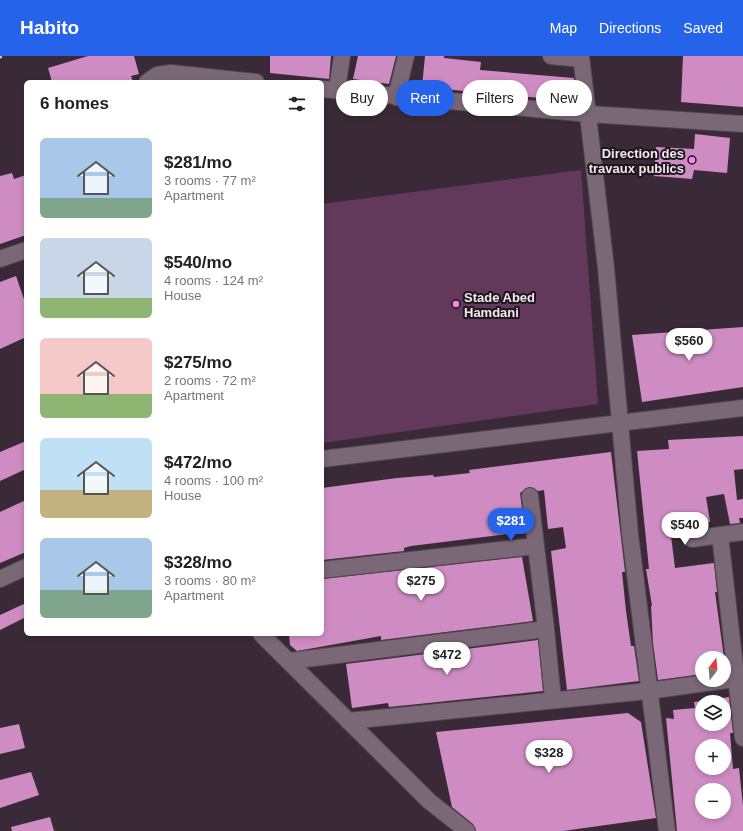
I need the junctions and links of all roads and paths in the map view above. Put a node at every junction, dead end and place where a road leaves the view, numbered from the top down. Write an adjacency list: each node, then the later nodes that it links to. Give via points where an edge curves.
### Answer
1 (342, 56): 9 (street)
2 (406, 56): 7 (street)
3 (551, 56): 4 (street)
4 (581, 58): 8 (street)
5 (150, 80): 6 (street, via 157,75 171,73)
6 (237, 80)
7 (400, 80)
8 (584, 80)
9 (330, 90): 10 (street)
10 (396, 97)
11 (454, 102): 12 (street)
12 (536, 109)
13 (592, 114): 15 (street)
14 (589, 116): 19 (street)
15 (743, 124)
16 (24, 251): 17 (street)
17 (0, 259)
18 (743, 408): 19 (street)
19 (620, 424): 20 (street); 33 (street)
20 (324, 459)
21 (530, 496): 25 (street)
22 (743, 532): 23 (street)
23 (720, 535): 24 (street); 32 (street)
24 (692, 539)
25 (536, 546): 27 (street); 29 (street)
26 (24, 568): 28 (street)
27 (324, 570)
28 (0, 579)
29 (546, 629): 31 (street); 34 (street)
30 (263, 636): 31 (street)
31 (290, 661): 35 (street)
32 (740, 678): 33 (street); 36 (street)
33 (648, 690): 34 (street); 38 (street)
34 (553, 700): 35 (street)
35 (348, 721): 37 (street, via 430,800)
36 (743, 738)
37 (467, 831)
38 (667, 831)

